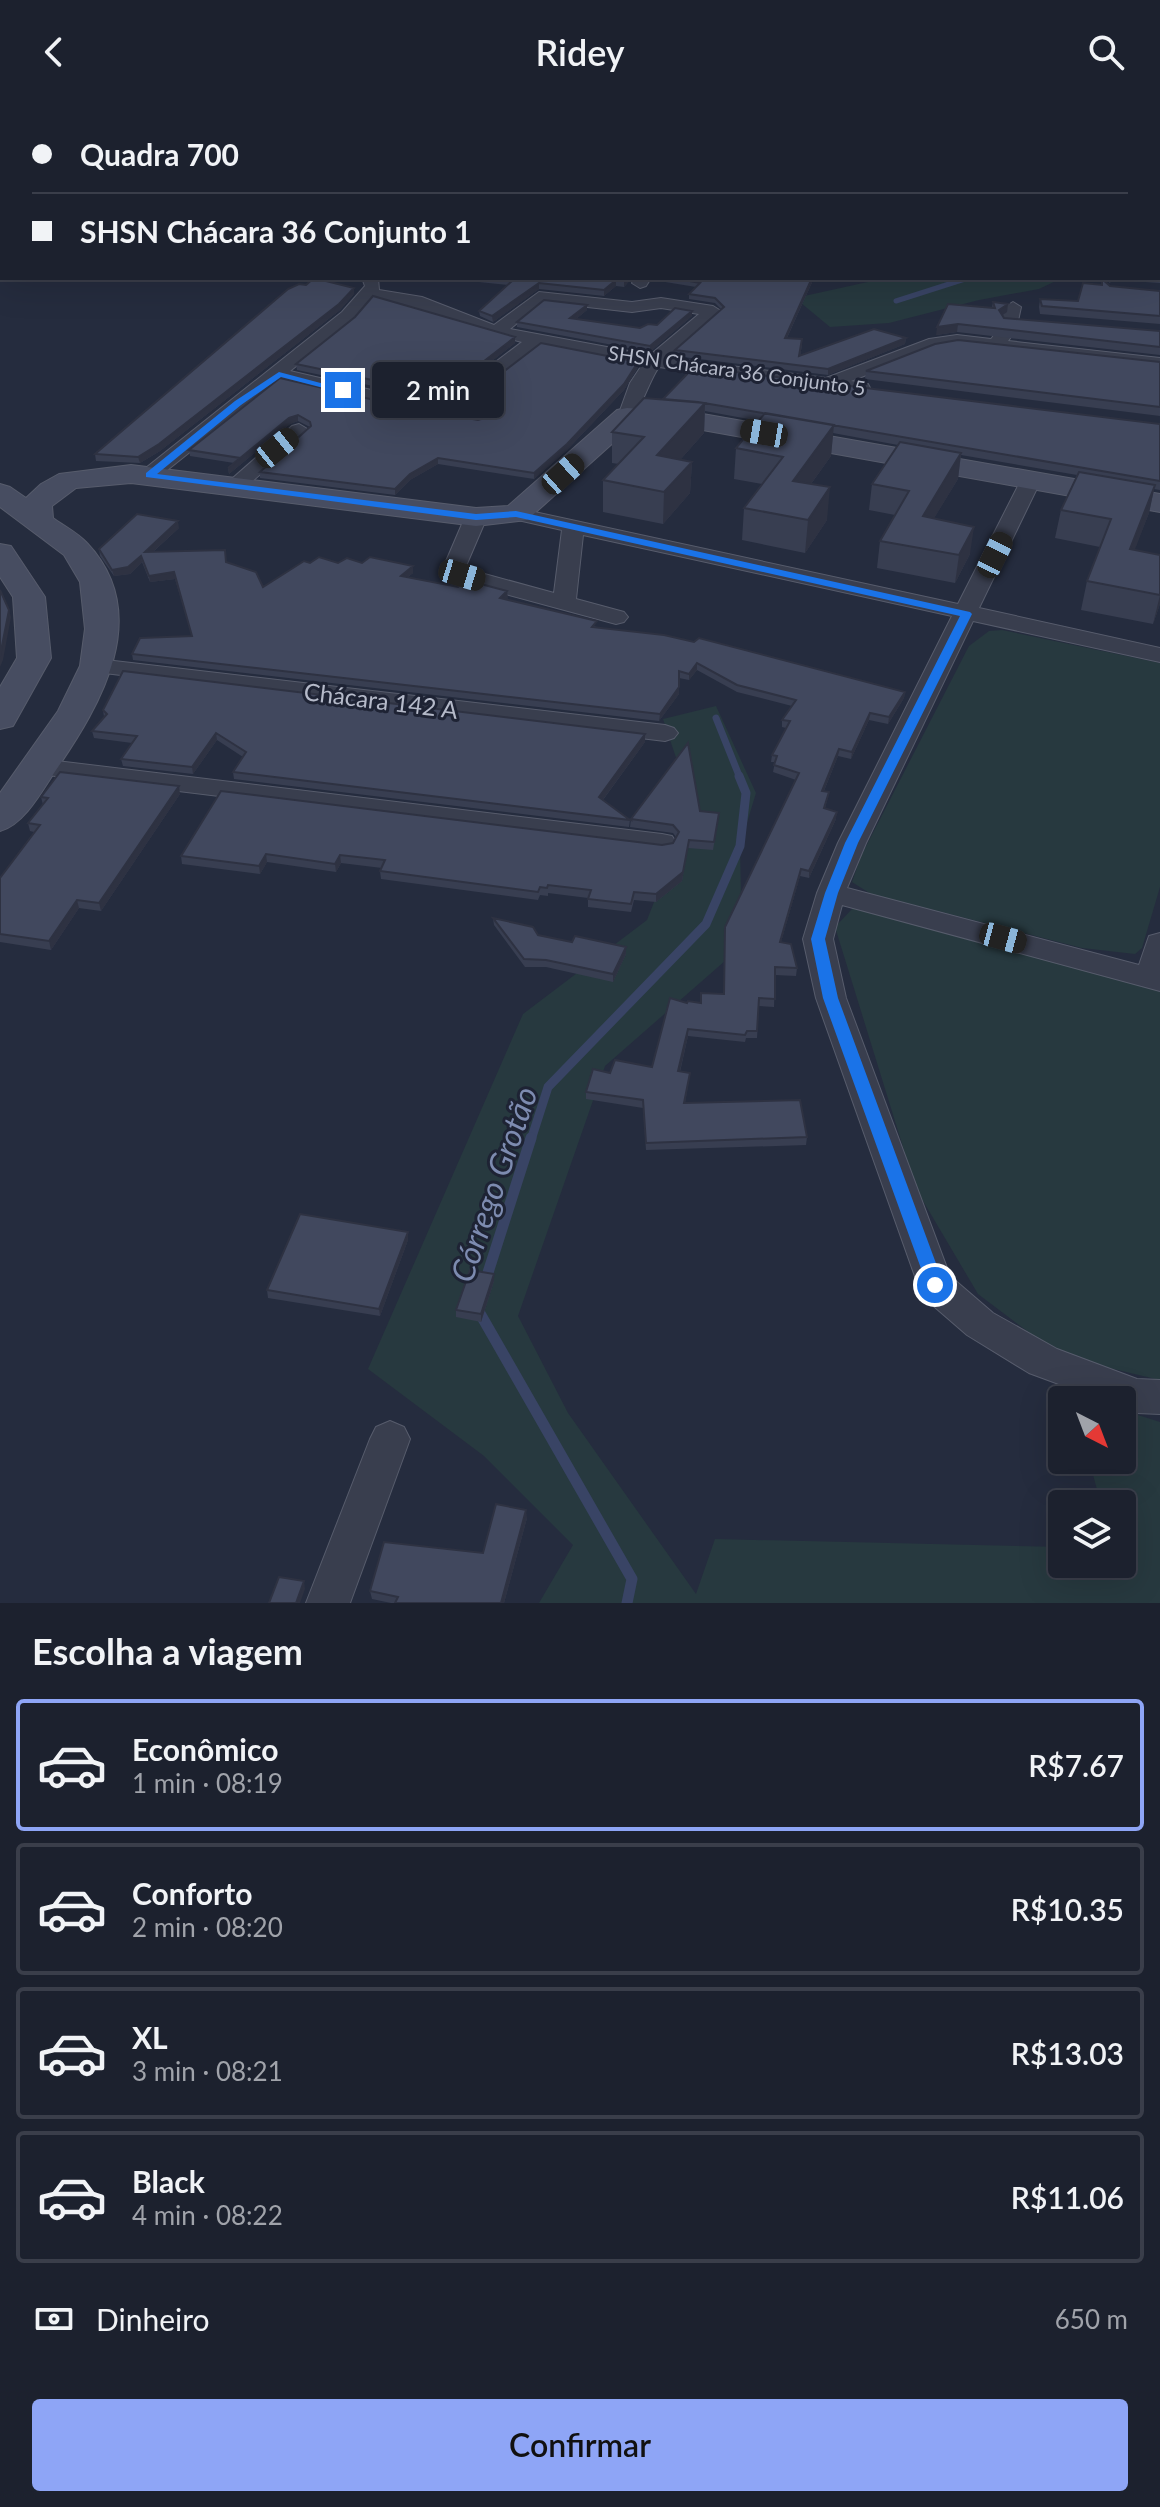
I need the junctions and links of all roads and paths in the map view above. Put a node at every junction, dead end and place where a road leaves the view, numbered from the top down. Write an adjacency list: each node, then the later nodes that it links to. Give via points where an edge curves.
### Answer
1 (370, 286): 3 (street, SHSN Chácara 36 Conjunto 5); 8 (street, via 348,316)
2 (1016, 316): 5 (street)
3 (497, 331): 4 (street, SHSN Chácara 36 Conjunto 5); 6 (street, via 539,297 713,311)
4 (535, 340): 6 (street, SHSN Chácara 36 Conjunto 5); 10 (street)
5 (997, 343): 7 (street); 9 (street, via 929,344)
6 (652, 361): 9 (street, SHSN Chácara 36 Conjunto 5); 12 (street, via 636,385)
7 (1160, 363)
8 (279, 374): 13 (street); 15 (street)
9 (830, 384): 11 (street, SHSN Chácara 36 Conjunto 5)
10 (474, 387)
11 (876, 390)
12 (627, 416): 18 (street, via 697,421); 23 (street)
13 (479, 417)
14 (299, 430): 19 (street)
15 (149, 475): 16 (street); 19 (street)
16 (89, 476): 17 (street); 22 (street, via 69,480)
17 (0, 478)
18 (1031, 480): 21 (street); 28 (street)
19 (233, 488): 24 (street)
20 (0, 493): 22 (street)
21 (1160, 503)
22 (45, 504): 31 (street, via 96,582 102,629)
23 (516, 514): 24 (street); 25 (street)
24 (476, 517): 27 (street, via 455,566 462,575)
25 (573, 527): 27 (street); 28 (street)
26 (1, 556): 32 (street, via 29,597 34,658)
27 (564, 602): 29 (street)
28 (966, 614): 30 (street); 37 (street)
29 (616, 617)
30 (1160, 655)
31 (97, 666): 33 (street, Chácara 142 A); 34 (street)
32 (0, 718)
33 (665, 733)
34 (40, 767): 35 (street); 36 (street)
35 (0, 819)
36 (662, 842)
37 (831, 893): 39 (street); 40 (street, via 818,939 831,998 935,1285 980,1324 1043,1361 1137,1396)
38 (1160, 943): 39 (street)
39 (1155, 980)
40 (1160, 1397)
41 (390, 1439): 42 (street)
42 (328, 1603)

